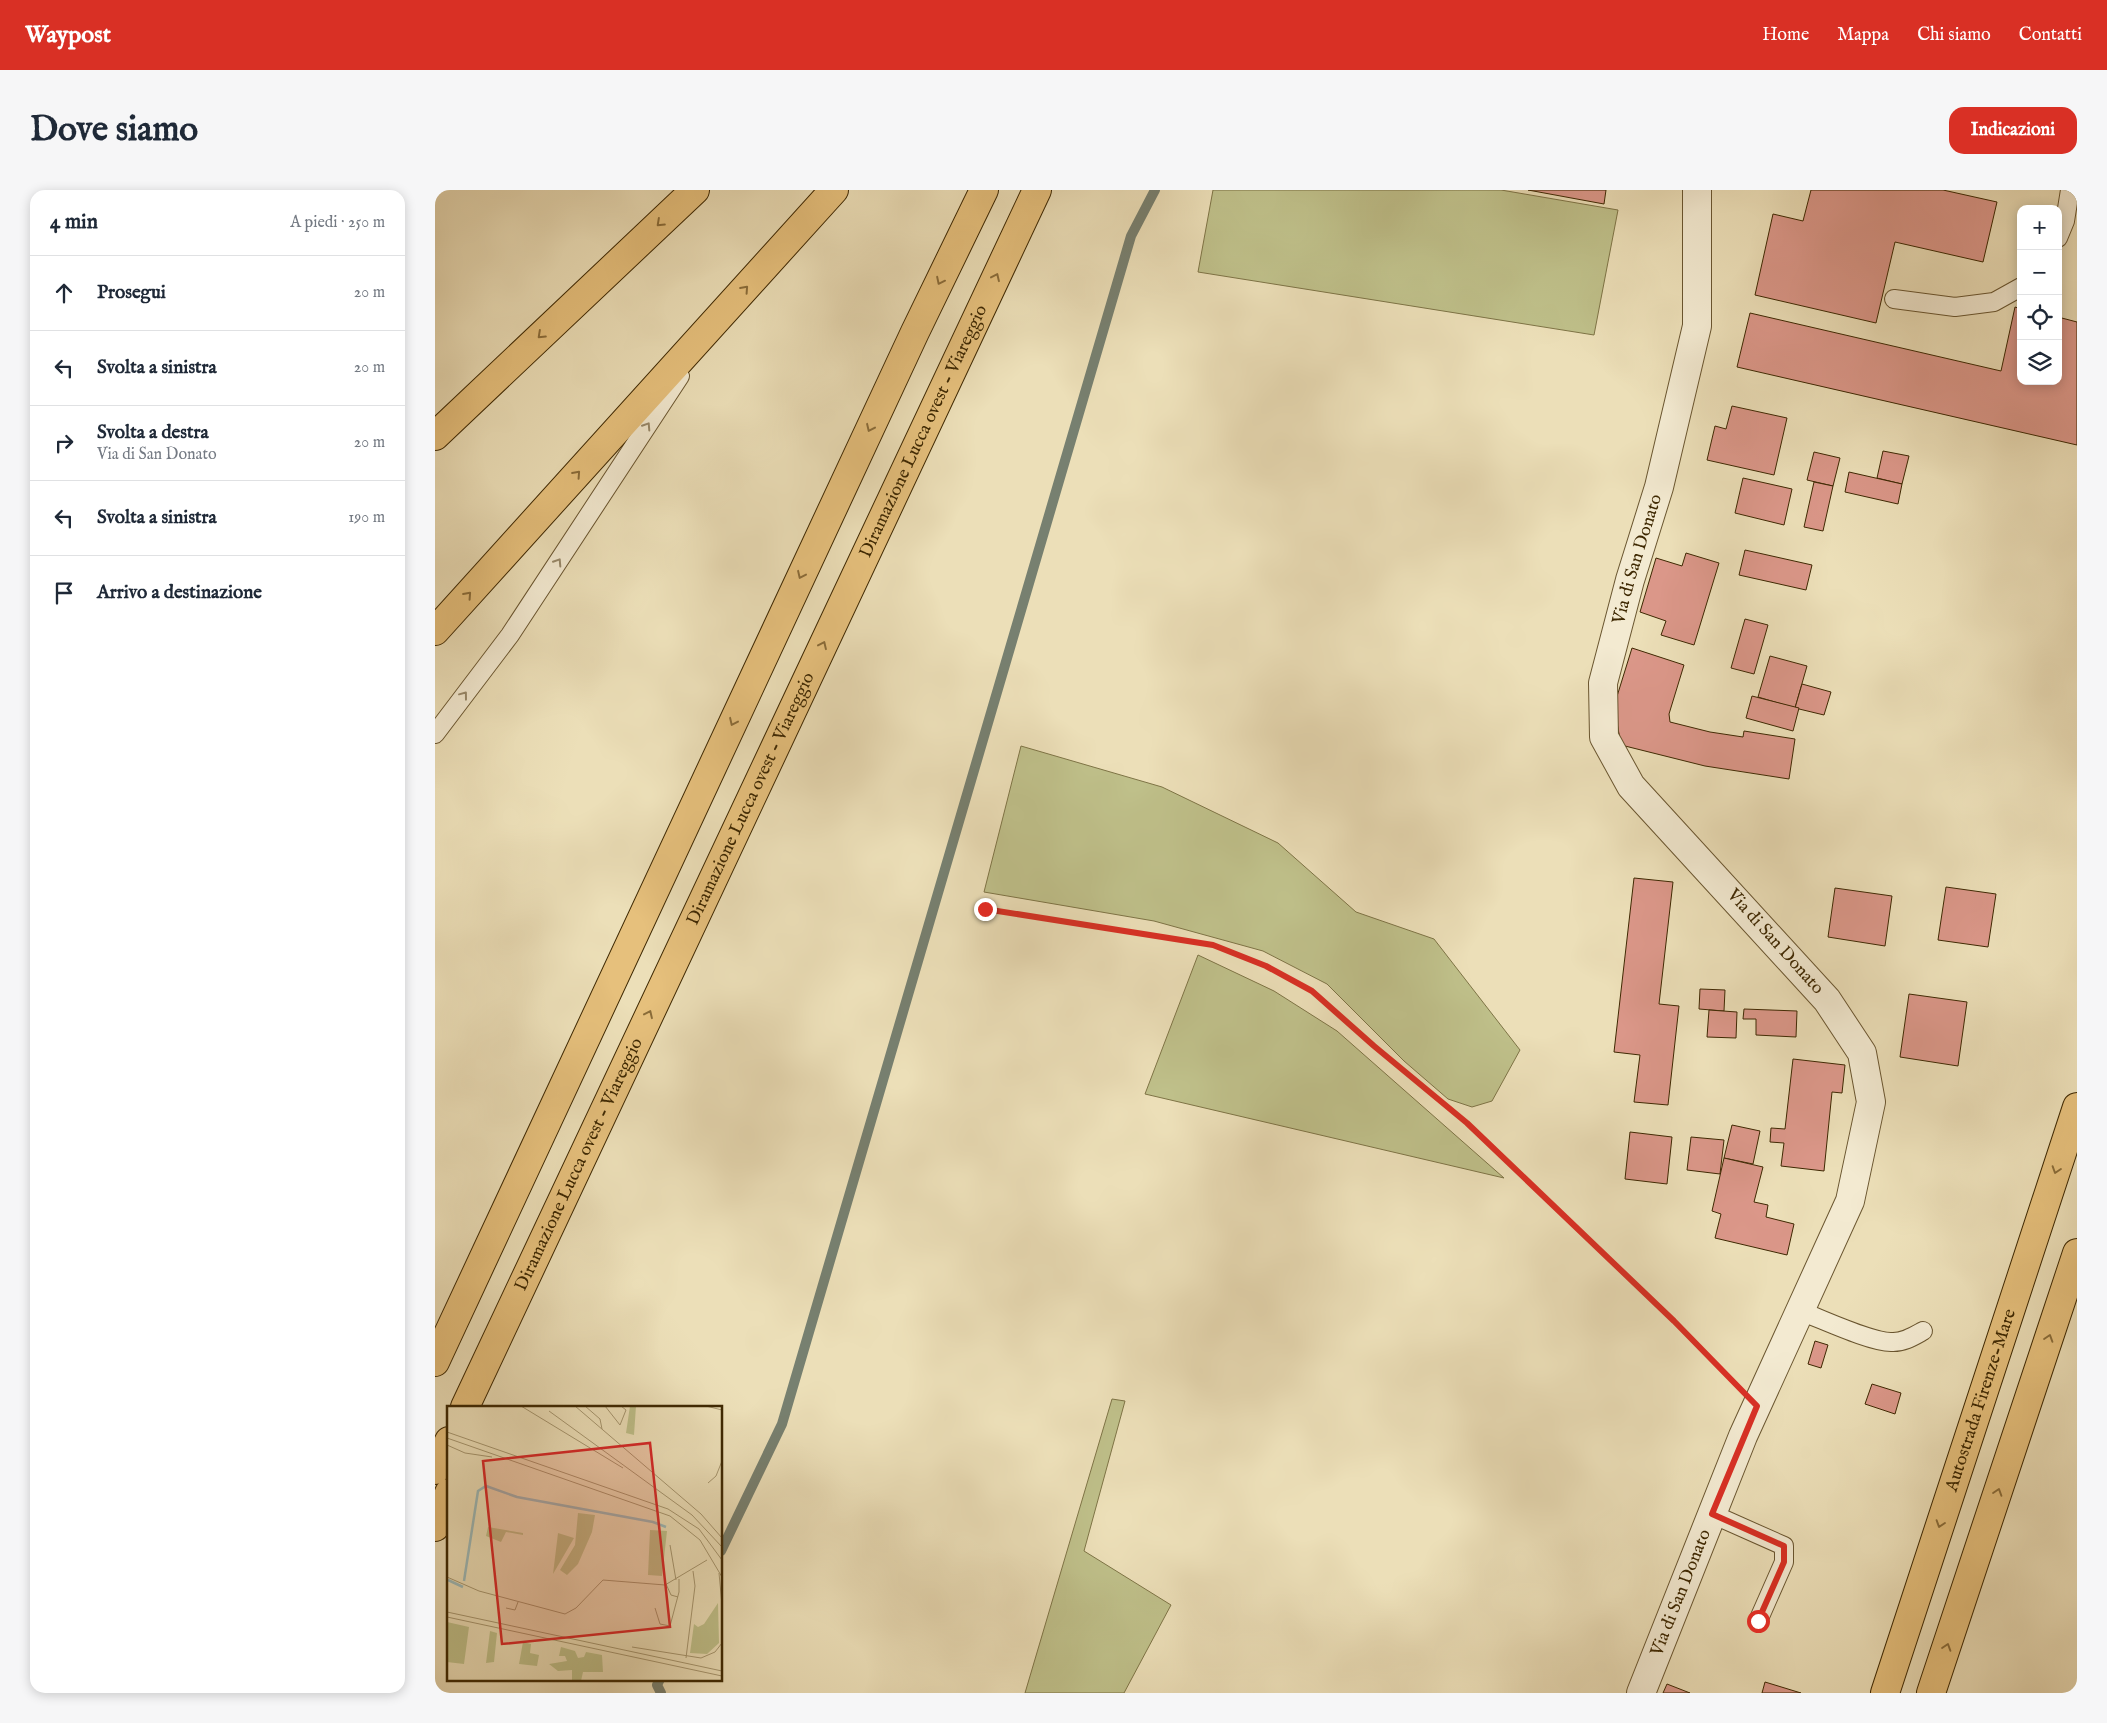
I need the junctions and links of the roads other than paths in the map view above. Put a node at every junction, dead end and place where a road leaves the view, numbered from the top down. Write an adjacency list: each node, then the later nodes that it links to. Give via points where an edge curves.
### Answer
1 (695, 190): 11 (highway, one-way to 11)
2 (834, 190): 10 (highway, one-way to 2)
3 (984, 190): 19 (highway, one-way to 19)
4 (1037, 190): 14 (highway, Diramazione Lucca ovest - Viareggio, one-way to 4)
5 (1697, 190): 17 (street, Via di San Donato, via 1697,326 1659,487 1603,683 1604,737 1631,786 1827,1000 1862,1053 1871,1102 1850,1201)
6 (2069, 190): 7 (lane)
7 (2062, 228)
8 (2017, 290): 9 (lane, via 1994,302 1955,307)
9 (1894, 299)
10 (717, 320): 12 (highway, one-way to 10); 13 (lane, one-way to 10, via 510,635)
11 (435, 436)
12 (435, 631)
13 (435, 734)
14 (607, 1104): 20 (highway, Diramazione Lucca ovest - Viareggio); 21 (highway)
15 (2077, 1108): 29 (highway, Autostrada Firenze-Mare, one-way to 29)
16 (2077, 1253): 30 (highway, one-way to 16)
17 (1800, 1311): 18 (lane, via 1877,1340 1909,1339); 25 (street, Via di San Donato)
18 (1923, 1331)
19 (435, 1362)
20 (465, 1406)
21 (484, 1406)
22 (447, 1445): 23 (highway)
23 (435, 1470)
24 (447, 1498): 26 (highway)
25 (1712, 1514): 27 (lane, via 1784,1546 1784,1562); 28 (street, Via di San Donato)
26 (435, 1527)
27 (1758, 1621)
28 (1641, 1693)
29 (1885, 1693)
30 (1931, 1693)

